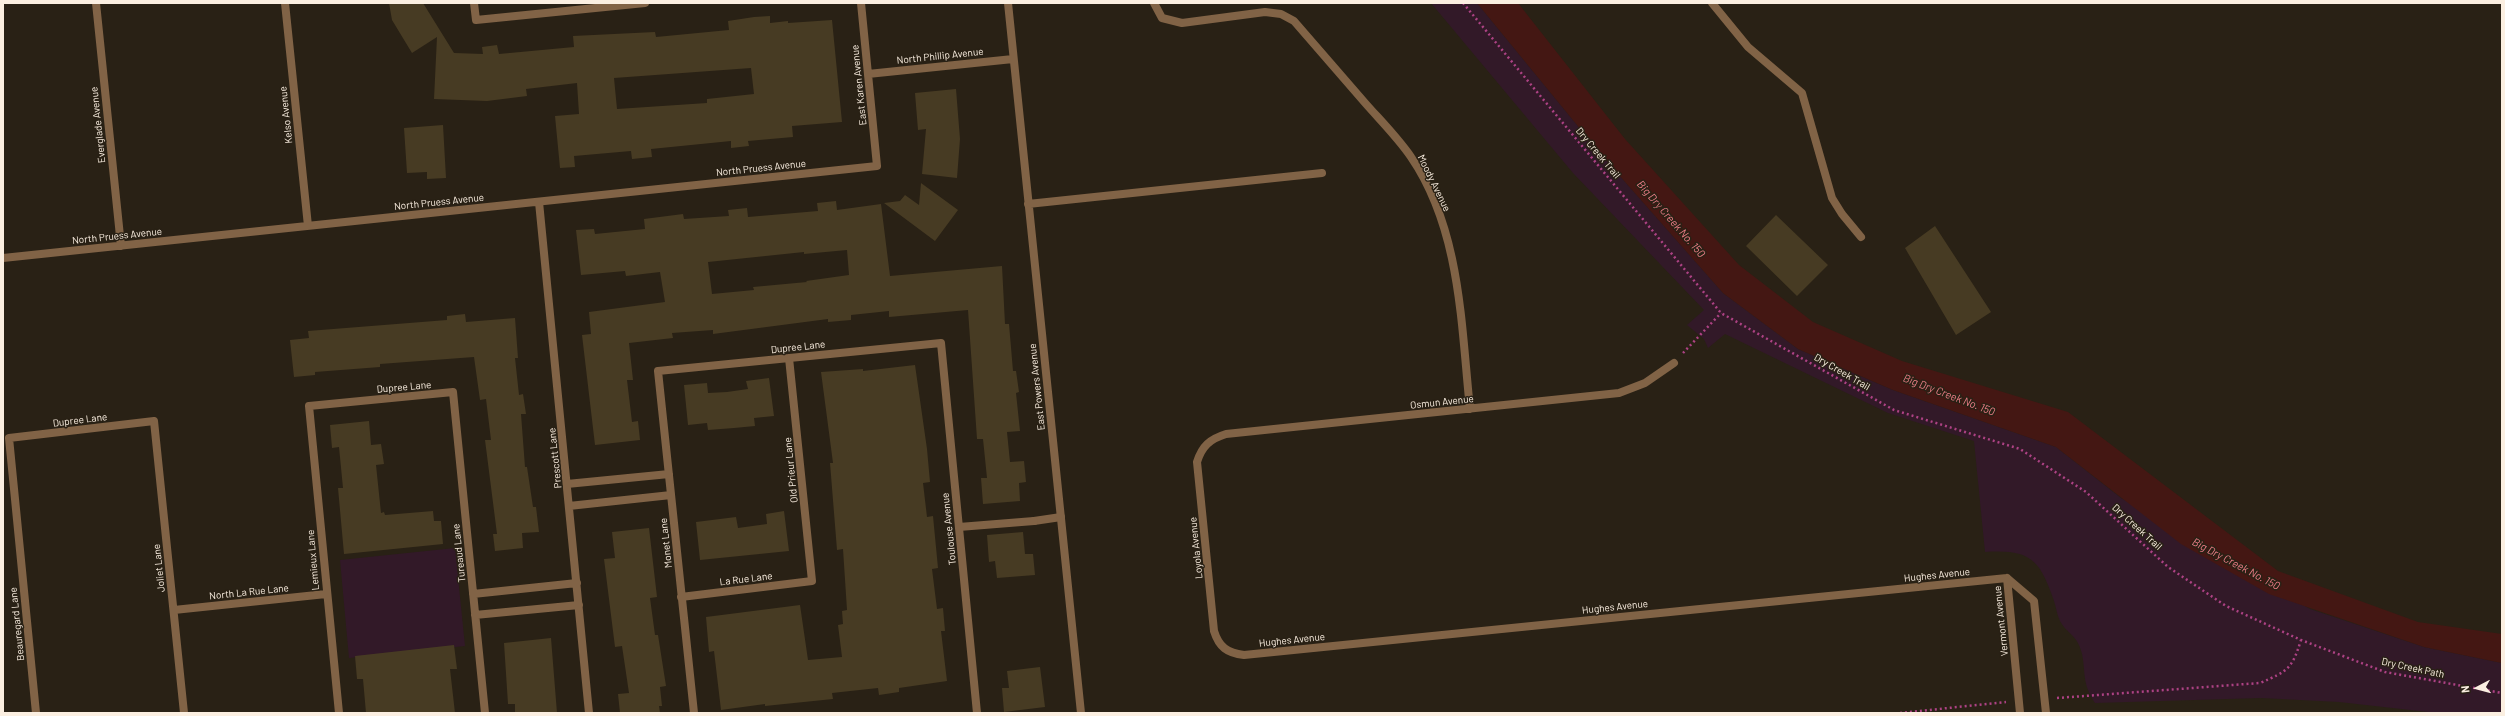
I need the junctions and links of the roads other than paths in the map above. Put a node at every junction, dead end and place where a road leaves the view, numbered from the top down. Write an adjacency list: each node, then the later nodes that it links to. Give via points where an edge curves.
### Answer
1 (96, 3): 17 (street, Everglade Avenue)
2 (285, 3): 15 (street, Kelso Avenue)
3 (474, 3): 4 (street, via 476,20)
4 (645, 3)
5 (861, 3): 10 (street, East Karen Avenue)
6 (1008, 3): 9 (street, East Powers Avenue)
7 (1154, 3): 25 (street, Moody Avenue, via 1162,18 1182,23 1266,12 1281,14 1294,21 1395,136 1425,183 1440,217 1457,282)
8 (1712, 3): 16 (street, via 1748,47 1802,93 1832,198)
9 (1013, 59): 10 (street, North Phillip Avenue); 14 (street, East Powers Avenue)
10 (868, 74): 11 (street, East Karen Avenue)
11 (877, 166): 13 (street, North Pruess Avenue)
12 (1322, 173): 14 (street)
13 (539, 202): 15 (street, North Pruess Avenue); 30 (street, Prescott Lane)
14 (1028, 204): 33 (street, East Powers Avenue)
15 (308, 226): 17 (street, North Pruess Avenue)
16 (1861, 237)
17 (121, 246): 18 (street, North Pruess Avenue)
18 (3, 258)
19 (941, 343): 20 (street, Dupree Lane); 34 (street, Toulouse Avenue)
20 (789, 358): 22 (street, Dupree Lane); 36 (street, Old Prieur Lane)
21 (1674, 363): 25 (street, Osmun Avenue, via 1645,383 1618,393)
22 (658, 371): 29 (street, Monet Lane)
23 (453, 392): 24 (street, Dupree Lane); 39 (street, Tureaud Lane)
24 (309, 406): 38 (street, Lemieux Lane)
25 (1470, 409): 28 (street, Osmun Avenue, via 1226,434)
26 (154, 421): 27 (street, Dupree Lane); 42 (street, Joliet Lane)
27 (9, 438): 45 (street, Beauregard Lane)
28 (1206, 444): 44 (street, Loyola Avenue, via 1200,451 1197,462 1214,631 1217,642)
29 (668, 474): 30 (street); 31 (street, Monet Lane)
30 (567, 484): 32 (street, Prescott Lane)
31 (671, 495): 32 (street); 40 (street, Monet Lane)
32 (569, 506): 37 (street, Prescott Lane)
33 (1061, 518): 34 (street); 52 (street, East Powers Avenue)
34 (959, 527): 51 (street, Toulouse Avenue)
35 (2007, 578): 44 (street, Hughes Avenue, via 1244,654); 53 (street, Vermont Avenue); 54 (street, Vermont Avenue, via 2034,601)
36 (812, 581): 40 (street, La Rue Lane)
37 (576, 583): 39 (street); 41 (street, Prescott Lane)
38 (326, 594): 42 (street, North La Rue Lane); 47 (street, Lemieux Lane)
39 (473, 594): 43 (street, Tureaud Lane)
40 (681, 597): 50 (street, Monet Lane)
41 (579, 605): 43 (street); 49 (street, Prescott Lane)
42 (174, 610): 46 (street, Joliet Lane)
43 (475, 615): 48 (street, Tureaud Lane)
44 (1224, 650)
45 (36, 713)
46 (184, 713)
47 (339, 713)
48 (485, 713)
49 (589, 713)
50 (694, 713)
51 (977, 713)
52 (1081, 713)
53 (2020, 713)
54 (2046, 713)

